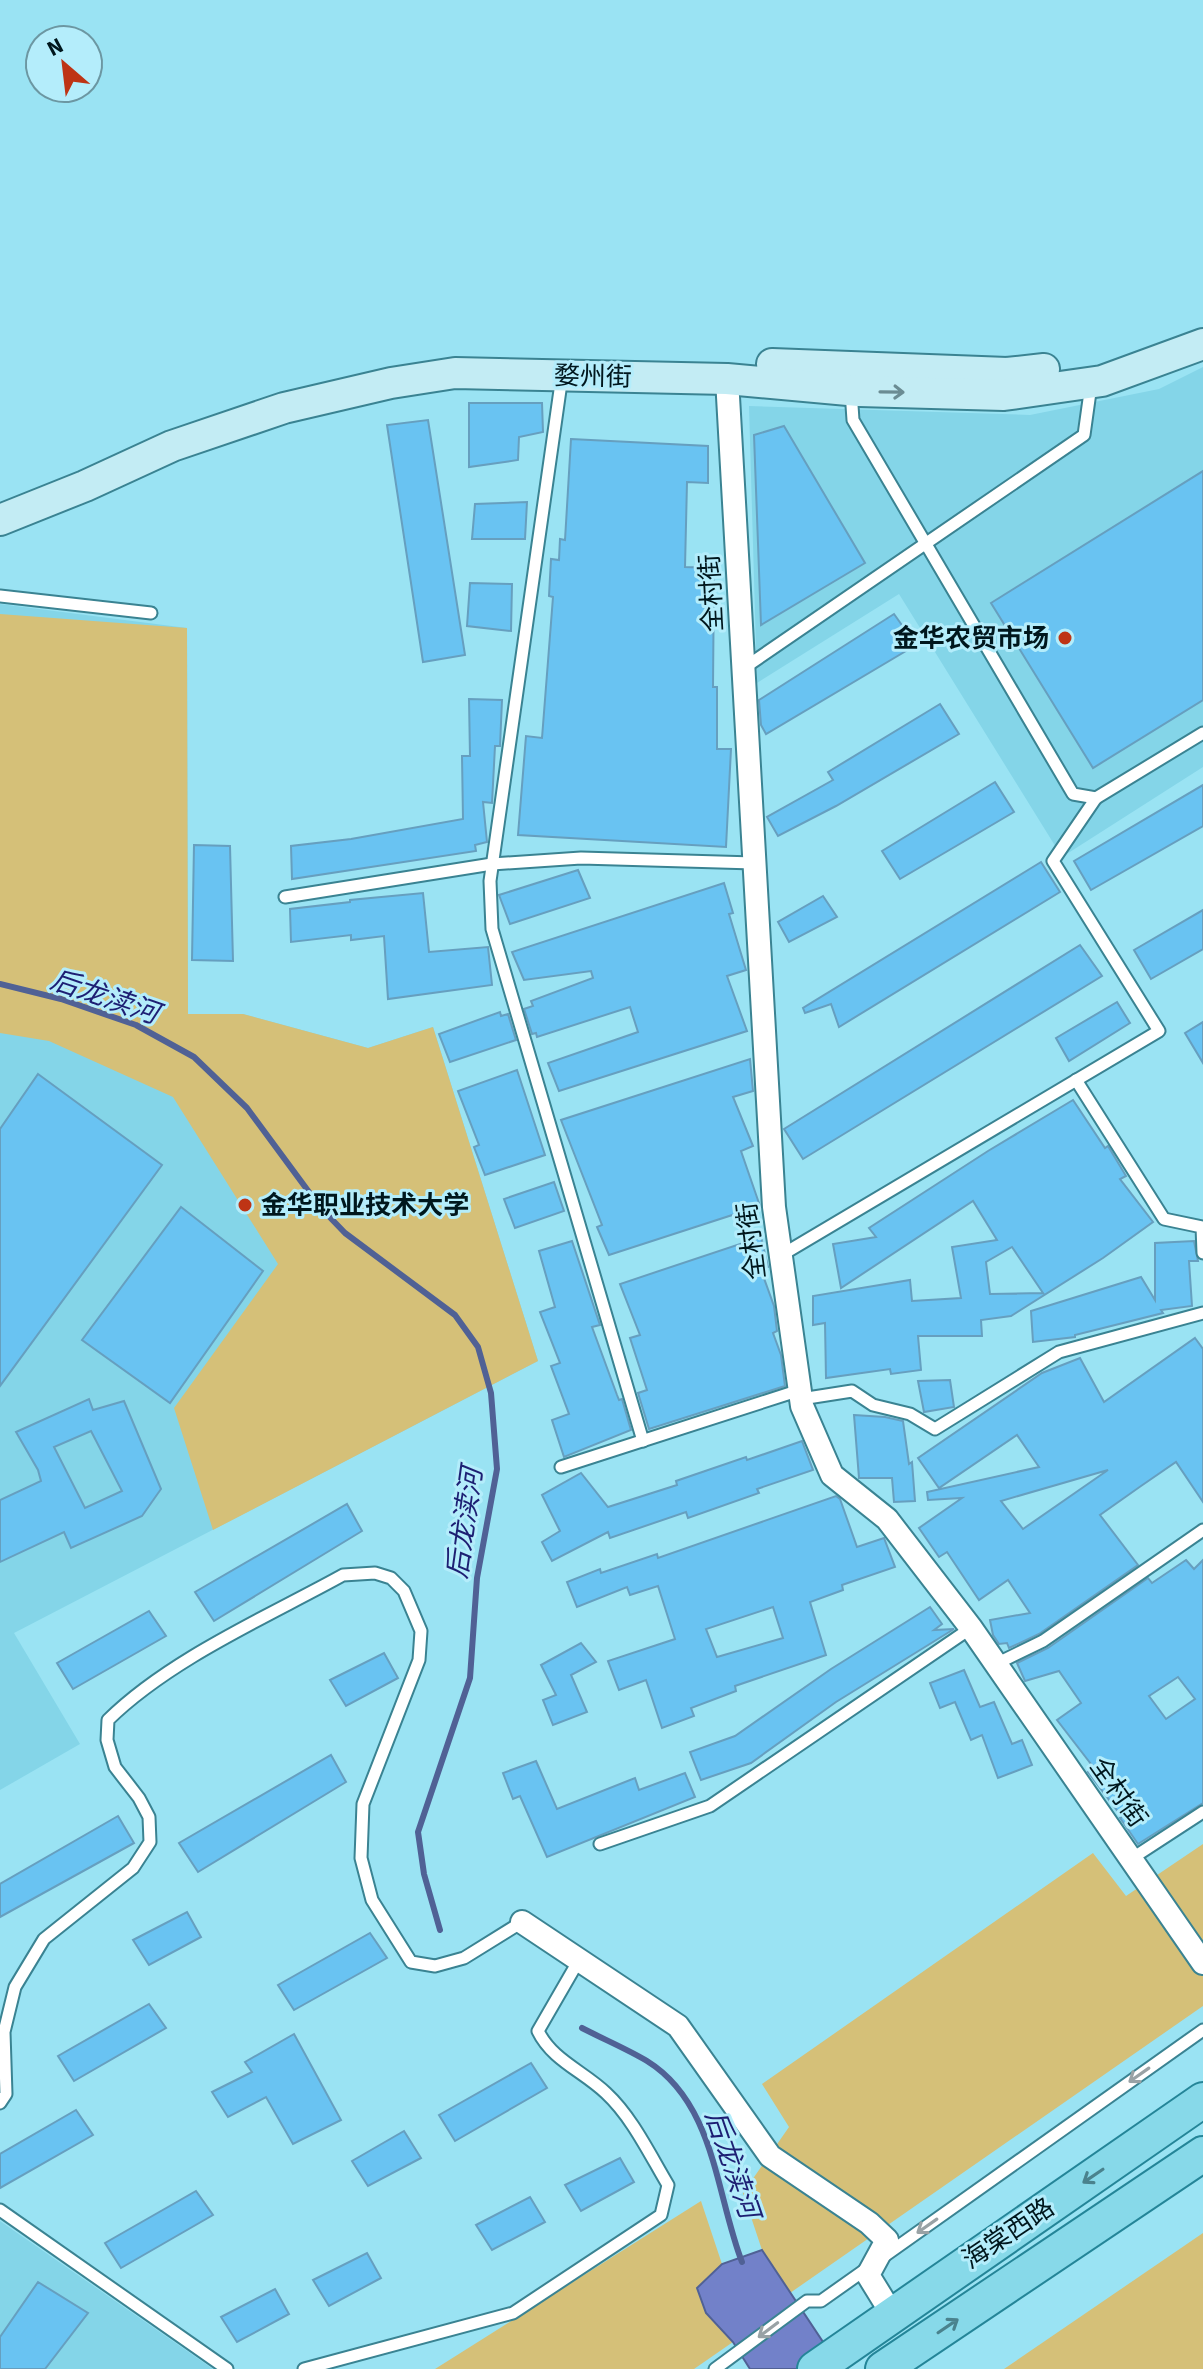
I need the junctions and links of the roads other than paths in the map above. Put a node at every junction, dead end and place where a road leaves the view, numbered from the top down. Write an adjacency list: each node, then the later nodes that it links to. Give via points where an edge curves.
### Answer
1 (1203, 326): 7 (main road, 婺州街, via 1103,363 1007,373 567,357 430,358 330,376 248,400 157,433)
2 (1203, 344): 5 (main road, 婺州街)
3 (563, 375): 4 (main road, 婺州街); 8 (main road, 婺州街, via 455,373 284,408 172,446); 16 (lane)
4 (727, 379): 6 (main road, 婺州街); 12 (street, 全村街)
5 (1091, 382): 6 (main road, 婺州街, one-way to 5, via 1004,395); 9 (lane, via 1084,435)
6 (851, 391): 9 (lane, via 853,420)
7 (0, 502)
8 (0, 520)
9 (927, 541): 12 (lane); 14 (lane, via 1073,794)
10 (0, 596): 11 (lane)
11 (151, 613)
12 (743, 668): 15 (street, 全村街)
13 (1203, 733): 14 (lane)
14 (1096, 798): 18 (lane, via 1053,861 1159,1031)
15 (754, 863): 16 (lane, via 581,858); 20 (street, 全村街)
16 (492, 864): 17 (lane); 23 (lane, via 492,929)
17 (285, 897)
18 (1076, 1080): 19 (lane, via 1164,1219 1202,1227); 20 (lane)
19 (1203, 1253)
20 (780, 1256): 22 (street, 全村街)
21 (1203, 1313): 22 (lane, via 1059,1352 935,1429 852,1391)
22 (800, 1395): 23 (lane); 26 (street, 全村街, via 832,1475 887,1519)
23 (643, 1441): 24 (lane)
24 (561, 1467)
25 (1203, 1530): 27 (lane, via 1043,1641)
26 (971, 1628): 27 (street, 全村街); 29 (lane, via 710,1806)
27 (996, 1664): 30 (street, 全村街)
28 (1203, 1812): 30 (lane)
29 (600, 1844)
30 (1131, 1859): 33 (street, 全村街)
31 (522, 1922): 32 (street); 36 (lane, via 464,1958 435,1966 411,1962 372,1900 361,1858 363,1804 419,1660 421,1631 404,1591 391,1578 343,1575 167,1672 108,1720 115,1767 149,1817 150,1842 133,1868 44,1939 15,1987 4,2032 6,2094)
32 (579, 1960): 39 (street, via 678,2026 770,2156 887,2240); 43 (lane, via 538,2031 545,2045 606,2093 630,2125 668,2185 661,2215 513,2313)
33 (1203, 1963)
34 (1203, 2030): 39 (lane, one-way to 39)
35 (1203, 2100): 40 (main road, 海棠西路, one-way to 40)
36 (0, 2103)
37 (1203, 2152): 45 (main road, 海棠西路, one-way to 37)
38 (0, 2210): 42 (lane)
39 (875, 2263): 40 (street, via 868,2275); 44 (lane, one-way to 44, via 821,2301 807,2301)
40 (892, 2314): 41 (main road, 海棠西路)
41 (827, 2361)
42 (227, 2369)
43 (304, 2369)
44 (715, 2369)
45 (883, 2369)

